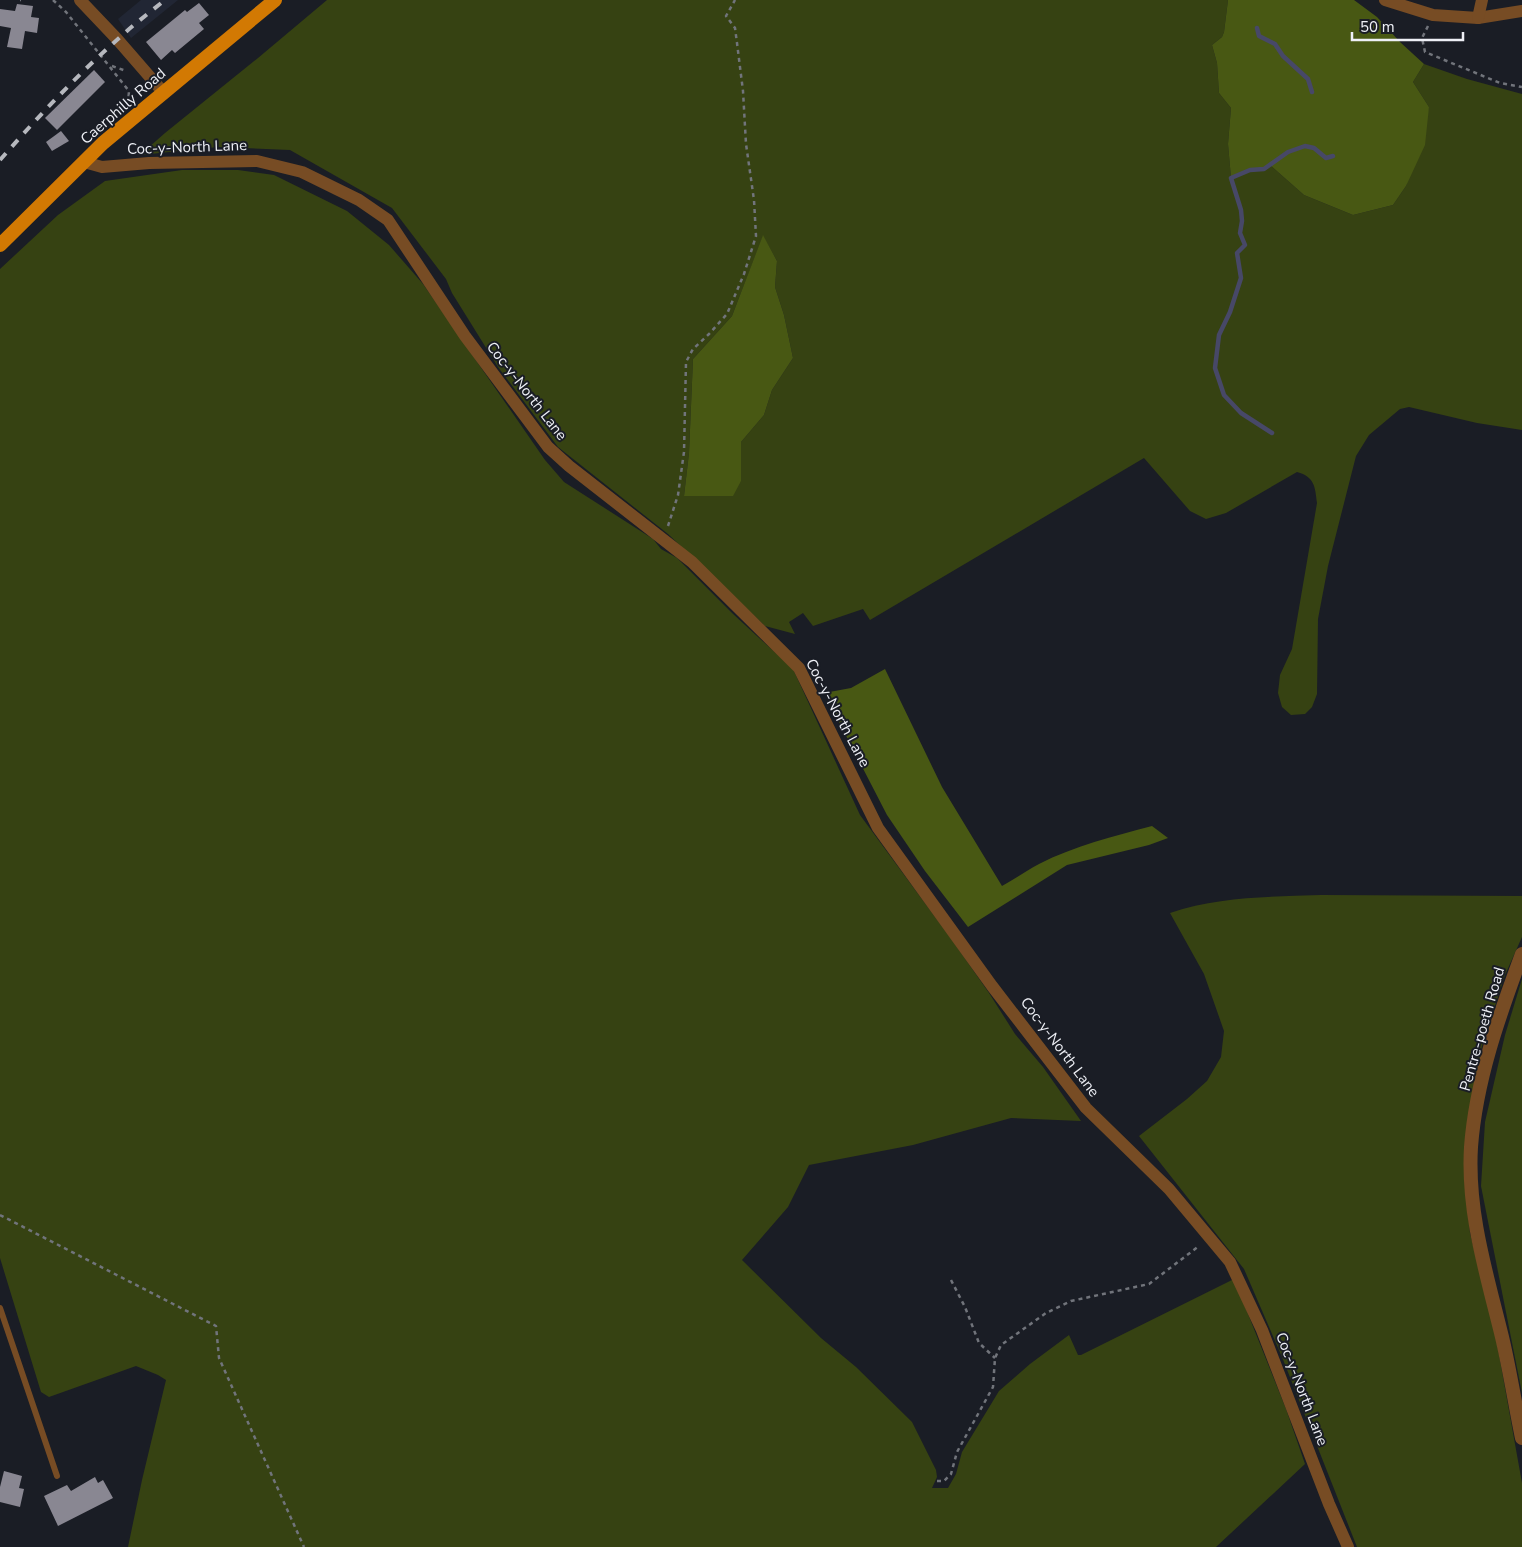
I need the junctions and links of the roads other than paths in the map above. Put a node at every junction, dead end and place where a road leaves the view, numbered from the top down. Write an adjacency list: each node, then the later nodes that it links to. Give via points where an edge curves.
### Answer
1 (80, 0): 7 (street)
2 (274, 0): 7 (main road, Caerphilly Road)
3 (1385, 0): 6 (street, via 1433,15)
4 (1482, 0): 6 (street)
5 (1522, 10): 6 (street)
6 (1478, 18)
7 (163, 92): 8 (main road, Caerphilly Road)
8 (84, 162): 9 (main road, Caerphilly Road); 14 (street, Coc-y-North Lane, via 102,167 258,161 302,172 360,200 388,220 465,336 548,447 692,562 799,668 878,828 992,986 1086,1108 1169,1188 1230,1262 1262,1330)
9 (0, 245)
10 (1522, 954): 12 (street, Pentre-poeth Road, via 1480,1083 1471,1148 1472,1206)
11 (0, 1308): 13 (lane)
12 (1522, 1438)
13 (57, 1476)
14 (1348, 1547)

